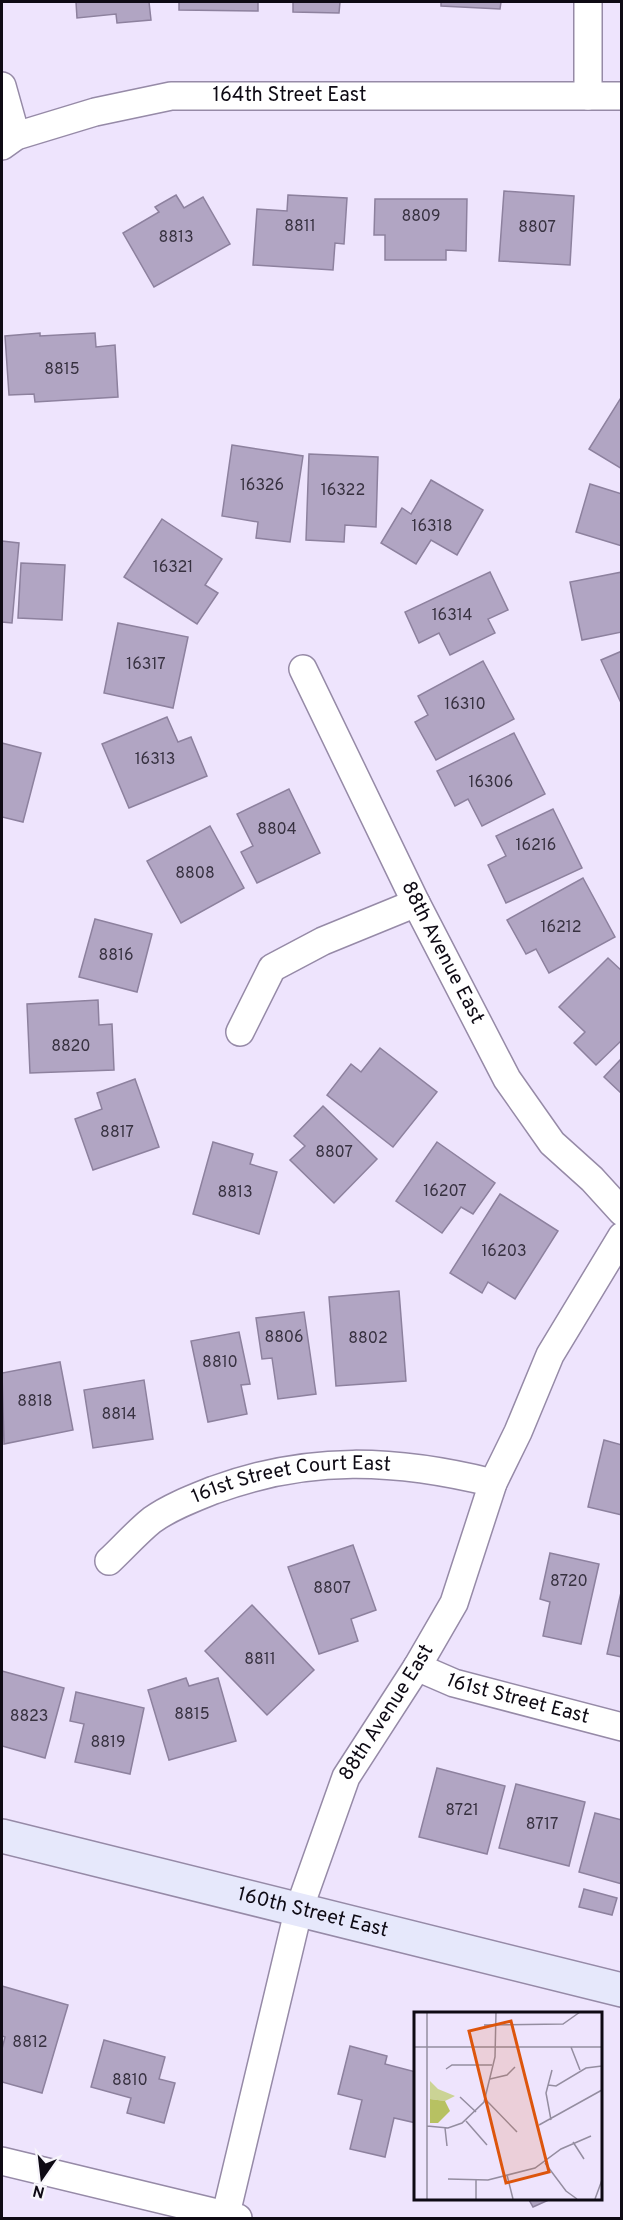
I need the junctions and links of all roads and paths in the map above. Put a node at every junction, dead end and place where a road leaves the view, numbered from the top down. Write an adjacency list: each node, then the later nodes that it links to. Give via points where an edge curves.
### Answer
1 (588, 2): 3 (street)
2 (2, 86): 5 (street, 164th Street East)
3 (588, 96): 4 (street, 164th Street East); 5 (street, 164th Street East, via 171,96 95,112)
4 (621, 96)
5 (9, 141)
6 (303, 669): 7 (street, 88th Avenue East)
7 (416, 903): 8 (street, via 322,941 272,968); 9 (street, 88th Avenue East, via 507,1079 530,1114 552,1143)
8 (240, 1032)
9 (621, 1212)
10 (621, 1236): 11 (street, 88th Avenue East, via 550,1355)
11 (493, 1483): 12 (street, 161st Street Court East, via 438,1469 332,1463 245,1479 196,1497 153,1520); 13 (street, 88th Avenue East, via 454,1603)
12 (109, 1561)
13 (417, 1667): 14 (street, 161st Street East, via 454,1683); 16 (street, 88th Avenue East, via 346,1777)
14 (621, 1726)
15 (2, 1836): 16 (main road, 160th Street East)
16 (298, 1912): 17 (main road, 160th Street East); 19 (street, 88th Avenue East)
17 (621, 1990)
18 (2, 2161): 19 (street)
19 (230, 2218)

